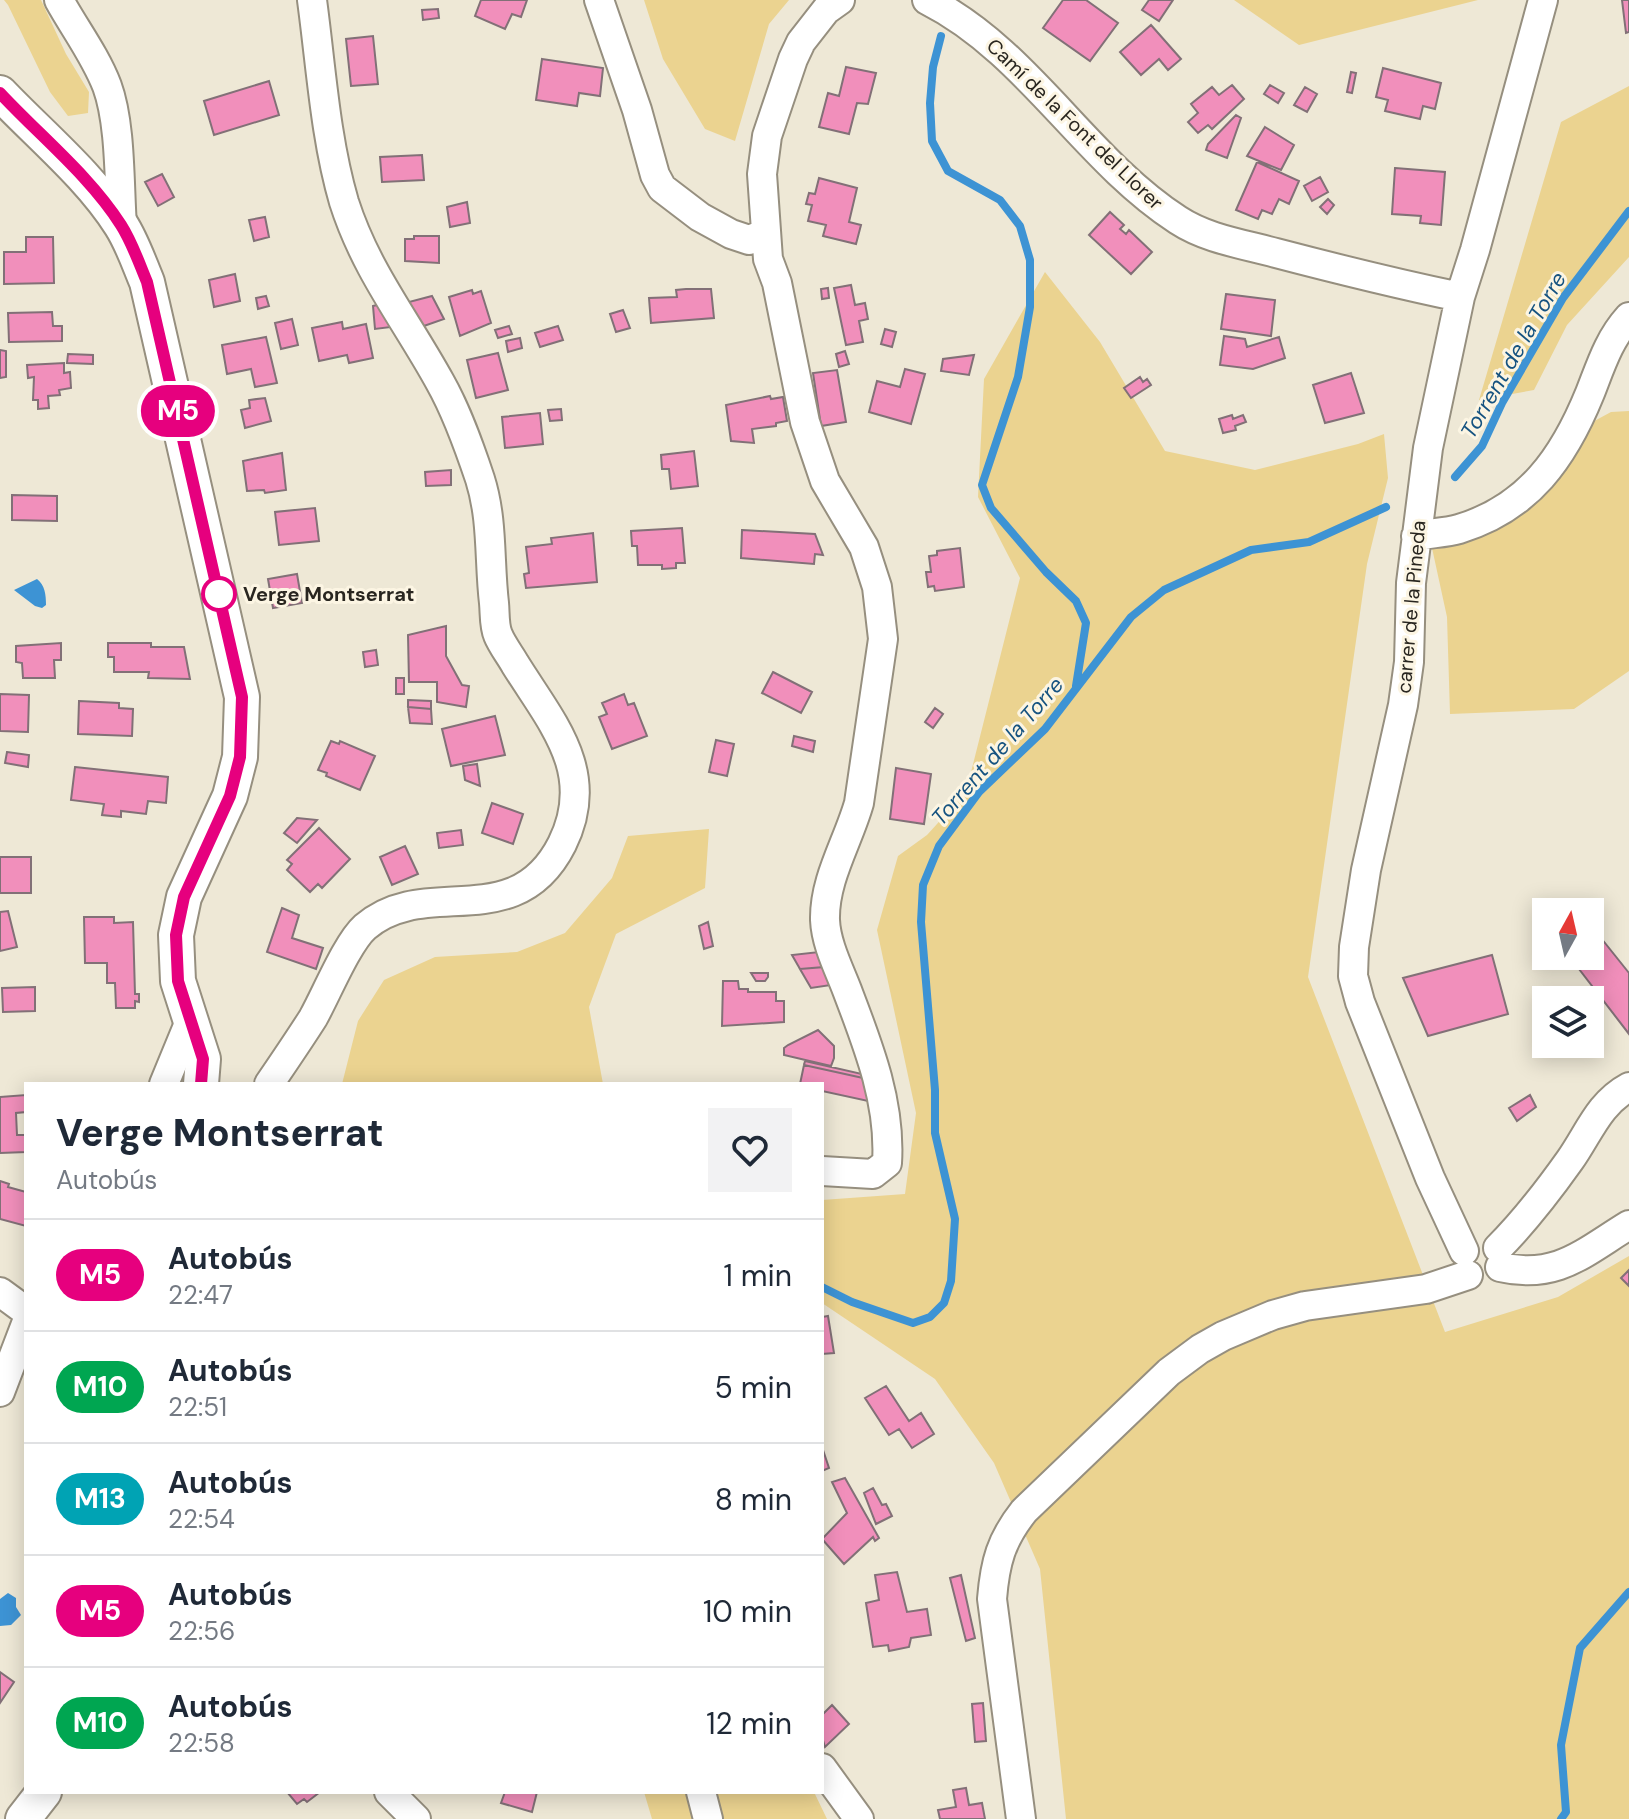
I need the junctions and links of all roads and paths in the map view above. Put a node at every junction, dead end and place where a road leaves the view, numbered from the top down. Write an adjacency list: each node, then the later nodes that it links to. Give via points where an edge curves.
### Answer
1 (59, 0): 8 (street, via 93,58 115,114)
2 (312, 0): 16 (street, via 344,202 375,277 457,416 488,508 497,634 570,755 575,801 562,844 530,884 481,900 401,908 363,928)
3 (599, 0): 9 (street, via 662,188 731,234 749,240)
4 (840, 0): 9 (street, via 801,42 782,86 764,155)
5 (927, 0): 10 (street, Camí de la Font del Llorer, via 1002,51 1142,192 1195,230)
6 (1543, 0): 10 (street, carrer de la Pineda)
7 (7, 110): 8 (street, via 86,179)
8 (122, 226): 13 (street, via 147,282 242,697 240,757 230,796 184,897 176,935 178,981)
9 (764, 234): 18 (street, via 805,422 825,481 864,547 877,587 883,639 859,803 827,889 825,923 878,1080 887,1163 873,1174)
10 (1460, 297): 12 (street, carrer de la Pineda, via 1428,448)
11 (1629, 317): 12 (street, via 1604,356 1575,430 1532,487 1504,508 1459,529)
12 (1416, 536): 21 (street, carrer de la Pineda, via 1403,705 1366,870 1353,976)
13 (190, 1021): 14 (street); 15 (street, via 203,1059)
14 (165, 1082)
15 (201, 1082)
16 (270, 1082)
17 (1629, 1087): 20 (street, via 1601,1109)
18 (824, 1171)
19 (1629, 1225): 20 (street, via 1547,1271 1532,1272)
20 (1499, 1258): 21 (street, via 1487,1241 1480,1240)
21 (1466, 1263): 34 (street, via 1426,1289 1305,1306 1223,1336 1169,1372 1024,1511 999,1555 992,1599)
22 (0, 1292): 23 (street)
23 (24, 1310)
24 (24, 1329): 25 (street)
25 (0, 1392)
26 (824, 1771): 33 (street)
27 (42, 1794): 30 (street)
28 (391, 1794): 31 (street)
29 (702, 1794): 32 (street)
30 (23, 1819)
31 (416, 1819)
32 (708, 1819)
33 (859, 1819)
34 (1021, 1819)

